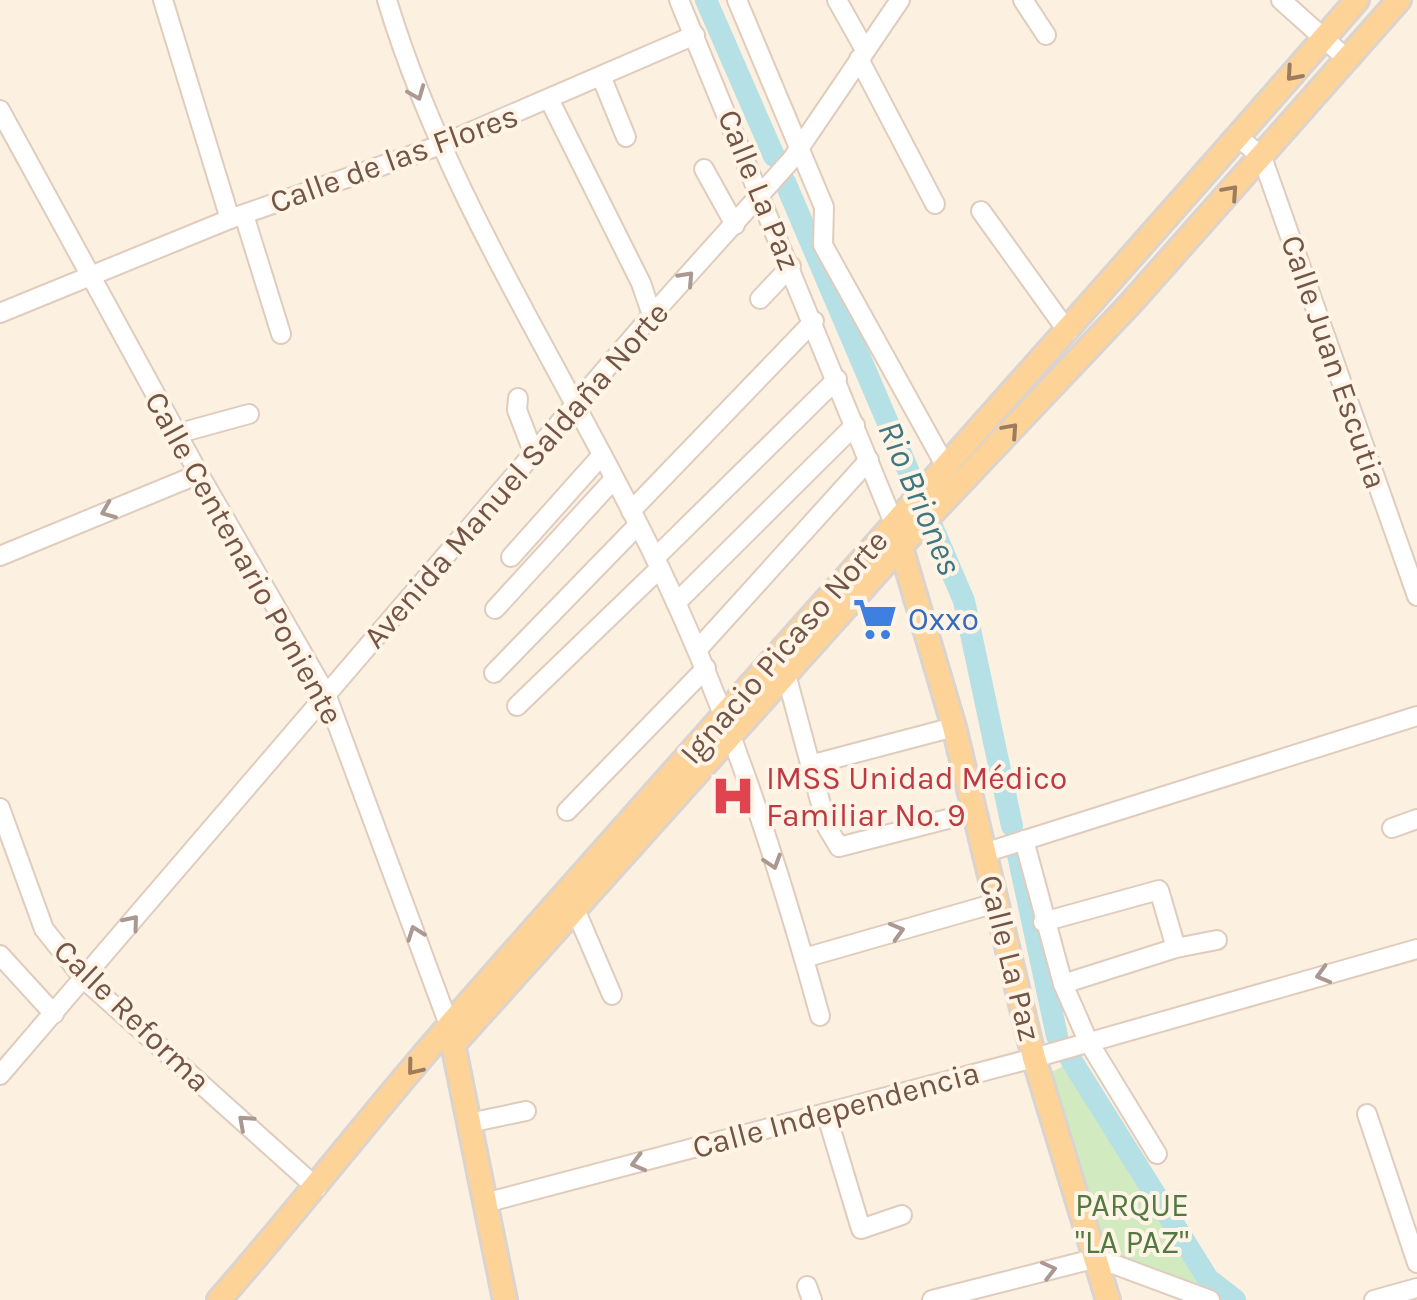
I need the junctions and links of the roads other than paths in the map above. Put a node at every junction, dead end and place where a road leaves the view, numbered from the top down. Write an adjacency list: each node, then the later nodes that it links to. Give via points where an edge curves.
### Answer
1 (163, 0): 28 (street)
2 (386, 0): 21 (street, one-way to 21)
3 (679, 0): 11 (street, Calle La Paz)
4 (738, 0): 22 (street)
5 (837, 0): 14 (street)
6 (900, 0): 14 (street, Avenida Manuel Saldaña Norte)
7 (1024, 0): 12 (street)
8 (1282, 0): 13 (street)
9 (1357, 0): 13 (main road, Ignacio Picaso Norte)
10 (1399, 0): 15 (main road, Ignacio Picaso Norte)
11 (695, 35): 16 (street, Calle de las Flores); 25 (street, Calle La Paz)
12 (1046, 35)
13 (1323, 38): 15 (street); 20 (main road, Ignacio Picaso Norte, one-way to 20)
14 (862, 54): 22 (street, Avenida Manuel Saldaña Norte); 26 (street)
15 (1347, 59): 23 (main road, Ignacio Picaso Norte)
16 (602, 76): 17 (street, Calle de las Flores); 19 (street)
17 (550, 101): 21 (street, Calle de las Flores); 34 (street)
18 (0, 110): 31 (street, Calle Centenario Poniente)
19 (626, 137)
20 (1238, 137): 23 (street); 36 (main road, Ignacio Picaso Norte)
21 (438, 146): 28 (street, Calle de las Flores); 40 (street)
22 (800, 149): 25 (street, Avenida Manuel Saldaña Norte); 47 (street, via 824,207 823,245)
23 (1262, 157): 52 (main road, Ignacio Picaso Norte, one-way to 23); 56 (street, Calle Juan Escutia)
24 (704, 169): 29 (street)
25 (762, 196): 29 (street, Avenida Manuel Saldaña Norte); 30 (street, Calle La Paz)
26 (935, 204)
27 (980, 211): 36 (street)
28 (237, 217): 31 (street, Calle de las Flores); 37 (street)
29 (735, 226): 34 (street, Avenida Manuel Saldaña Norte, one-way to 29)
30 (791, 266): 32 (street); 35 (street, Calle La Paz)
31 (89, 276): 33 (street, Calle de las Flores); 43 (street, Calle Centenario Poniente)
32 (760, 300)
33 (0, 313)
34 (652, 316): 40 (street, Avenida Manuel Saldaña Norte)
35 (814, 322): 38 (street, Calle La Paz); 50 (street)
36 (1068, 332): 47 (main road, Ignacio Picaso Norte)
37 (281, 334)
38 (837, 379): 42 (street, Calle La Paz); 55 (street)
39 (518, 398): 44 (street)
40 (576, 405): 44 (street, Avenida Manuel Saldaña Norte); 45 (street)
41 (249, 414): 43 (street)
42 (855, 425): 46 (street, Calle La Paz); 57 (street)
43 (176, 434): 48 (street, Calle Centenario Poniente)
44 (534, 454): 63 (street, Avenida Manuel Saldaña Norte)
45 (602, 455): 49 (street); 54 (street)
46 (868, 460): 51 (street, Calle La Paz); 59 (street)
47 (939, 471): 51 (main road, Ignacio Picaso Norte)
48 (199, 474): 53 (street, one-way to 53); 63 (street, Calle Centenario Poniente)
49 (614, 479): 50 (street); 58 (street)
50 (634, 518): 55 (street); 61 (street)
51 (893, 521): 52 (main road, Calle La Paz); 66 (main road, Ignacio Picaso Norte)
52 (901, 546): 62 (main road, Ignacio Picaso Norte); 67 (main road, Calle La Paz)
53 (0, 556)
54 (510, 557)
55 (658, 563): 57 (street); 64 (street)
56 (1417, 596)
57 (676, 602): 59 (street)
58 (494, 609)
59 (698, 649): 60 (street)
60 (706, 668): 66 (street); 70 (street)
61 (494, 674)
62 (786, 674): 66 (main road, Ignacio Picaso Norte); 68 (street)
63 (326, 694): 84 (street, Avenida Manuel Saldaña Norte, one-way to 63); 89 (street, Calle Centenario Poniente, one-way to 63)
64 (517, 706)
65 (1417, 716): 74 (street)
66 (729, 724): 77 (main road, Ignacio Picaso Norte); 82 (street, one-way to 82); 89 (main road, Ignacio Picaso Norte)
67 (954, 727): 68 (street); 71 (main road, Calle La Paz)
68 (810, 766): 71 (street, via 826,827 840,847)
69 (0, 808): 84 (street, Calle Reforma, via 44,929)
70 (567, 812)
71 (975, 812): 75 (main road, Calle La Paz)
72 (1417, 819): 73 (street)
73 (1392, 828)
74 (1024, 840): 75 (street); 78 (street, Calle La Paz)
75 (984, 853): 76 (main road, Calle La Paz)
76 (996, 902): 82 (street, one-way to 76); 91 (main road, Calle La Paz)
77 (575, 910): 86 (street); 89 (main road, Ignacio Picaso Norte)
78 (1044, 922): 80 (street, via 1160,890); 85 (street, Calle La Paz)
79 (1217, 940): 80 (street)
80 (1176, 948): 85 (street)
81 (1417, 949): 90 (street, Calle Independencia, one-way to 90)
82 (804, 958): 88 (street)
83 (1, 959): 87 (street)
84 (84, 979): 87 (street, Avenida Manuel Saldaña Norte); 98 (street, Calle Reforma, one-way to 84)
85 (1063, 984): 90 (street, Calle La Paz)
86 (612, 995)
87 (54, 1014): 92 (street, Avenida Manuel Saldaña Norte)
88 (820, 1016)
89 (451, 1035): 96 (main road); 98 (main road, Ignacio Picaso Norte, one-way to 98)
90 (1088, 1041): 91 (street, Calle Independencia); 97 (street, Calle La Paz)
91 (1034, 1058): 94 (street, Calle Independencia); 101 (main road, Calle La Paz)
92 (0, 1076)
93 (526, 1110): 96 (street)
94 (826, 1113): 99 (street, Calle Independencia, one-way to 99); 100 (street, via 861,1229)
95 (1368, 1114): 102 (street)
96 (469, 1122): 99 (main road)
97 (1157, 1154)
98 (317, 1188): 104 (main road, Ignacio Picaso Norte)
99 (485, 1203): 105 (main road)
100 (902, 1215)
101 (1097, 1258): 106 (street, one-way to 101); 107 (main road, Calle La Paz); 108 (street)
102 (1417, 1263)
103 (1417, 1288): 109 (street)
104 (218, 1300)
105 (505, 1300)
106 (932, 1300)
107 (1108, 1300)
108 (1210, 1300)
109 (1374, 1300)

